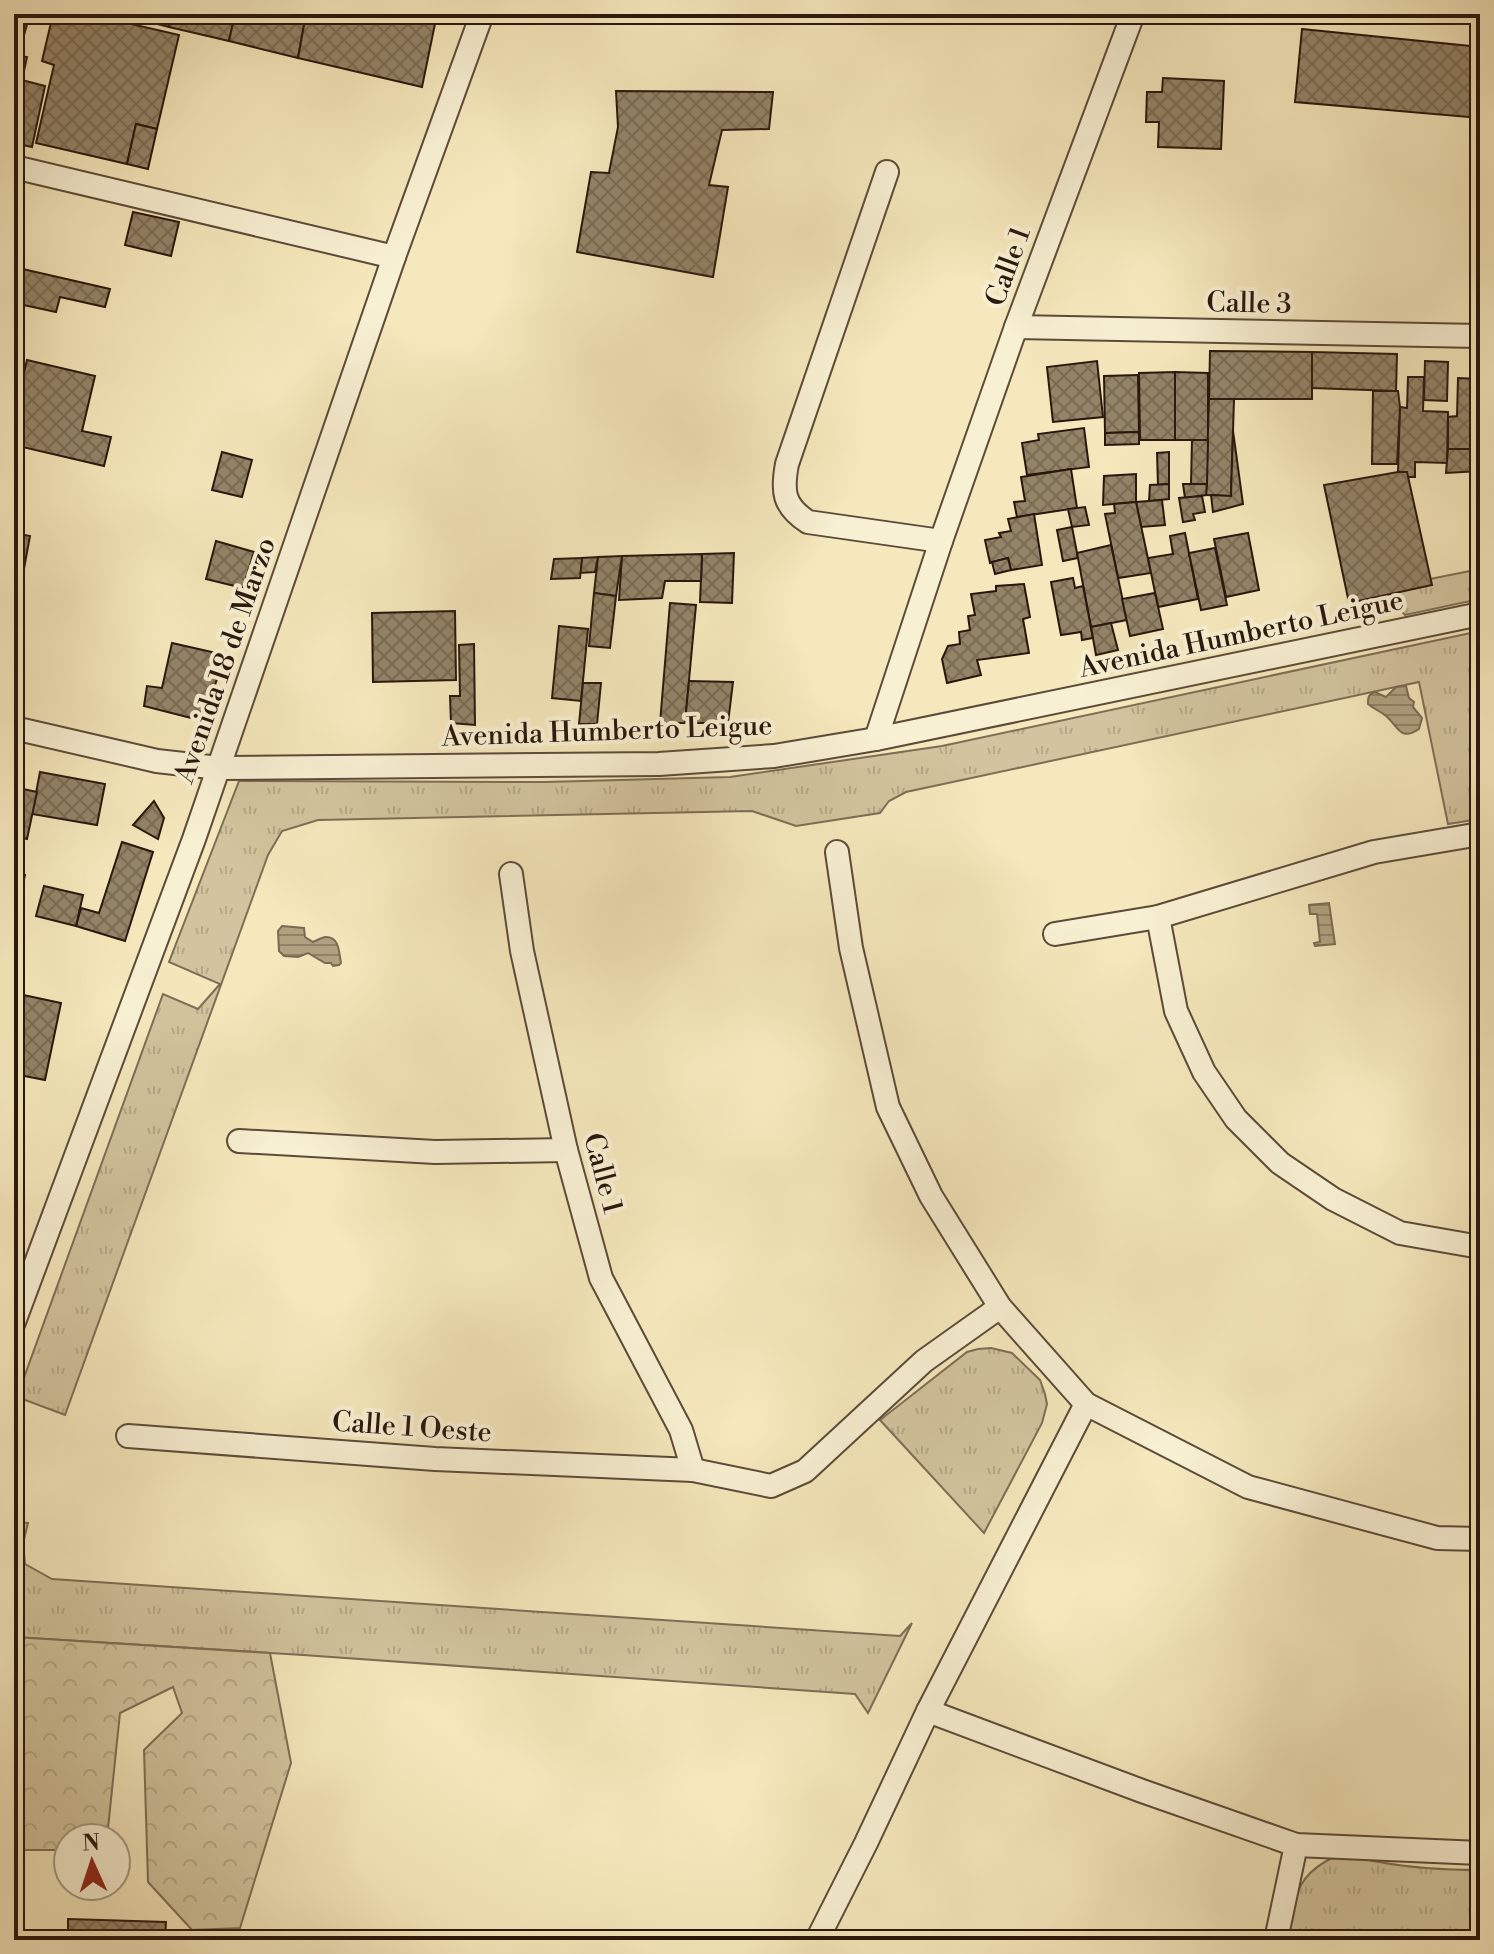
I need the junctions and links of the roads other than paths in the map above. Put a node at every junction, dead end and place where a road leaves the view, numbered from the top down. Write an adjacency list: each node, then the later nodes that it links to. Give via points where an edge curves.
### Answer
1 (482, 14): 5 (street, Avenida 18 de Marzo)
2 (1133, 14): 6 (street, Calle 1)
3 (14, 167): 5 (street)
4 (887, 172): 8 (street, via 783,487 794,513 808,522)
5 (394, 257): 12 (street, Avenida 18 de Marzo)
6 (1016, 327): 7 (street, Calle 3); 8 (street, Calle 1)
7 (1480, 336)
8 (941, 541): 11 (street, Calle 1)
9 (1480, 614): 11 (street, Avenida Humberto Leigue)
10 (14, 728): 12 (street, Avenida Humberto Leigue, via 157,761)
11 (876, 739): 12 (street, Avenida Humberto Leigue, via 774,756 659,764)
12 (219, 768): 22 (street, Avenida 18 de Marzo)
13 (1480, 834): 16 (street, via 1374,852)
14 (837, 852): 21 (street, via 851,948 888,1107 931,1196)
15 (511, 874): 19 (street, Calle 1, via 522,951)
16 (1158, 917): 17 (street); 20 (street, via 1176,1011 1204,1072 1236,1119 1280,1163 1333,1199 1400,1233)
17 (1055, 934)
18 (239, 1141): 19 (street, via 435,1152)
19 (566, 1150): 25 (street, Calle 1, via 601,1278 681,1430)
20 (1480, 1247)
21 (1000, 1307): 23 (street); 25 (street, Calle 1 Oeste, via 924,1361 805,1471 771,1486)
22 (14, 1322)
23 (1086, 1404): 26 (street, via 1248,1487 1437,1538); 27 (street)
24 (128, 1436): 25 (street, Calle 1 Oeste, via 435,1459)
25 (693, 1470)
26 (1480, 1539)
27 (928, 1711): 28 (street); 30 (street)
28 (1296, 1845): 29 (street); 31 (street)
29 (1480, 1853)
30 (817, 1940)
31 (1277, 1940)

